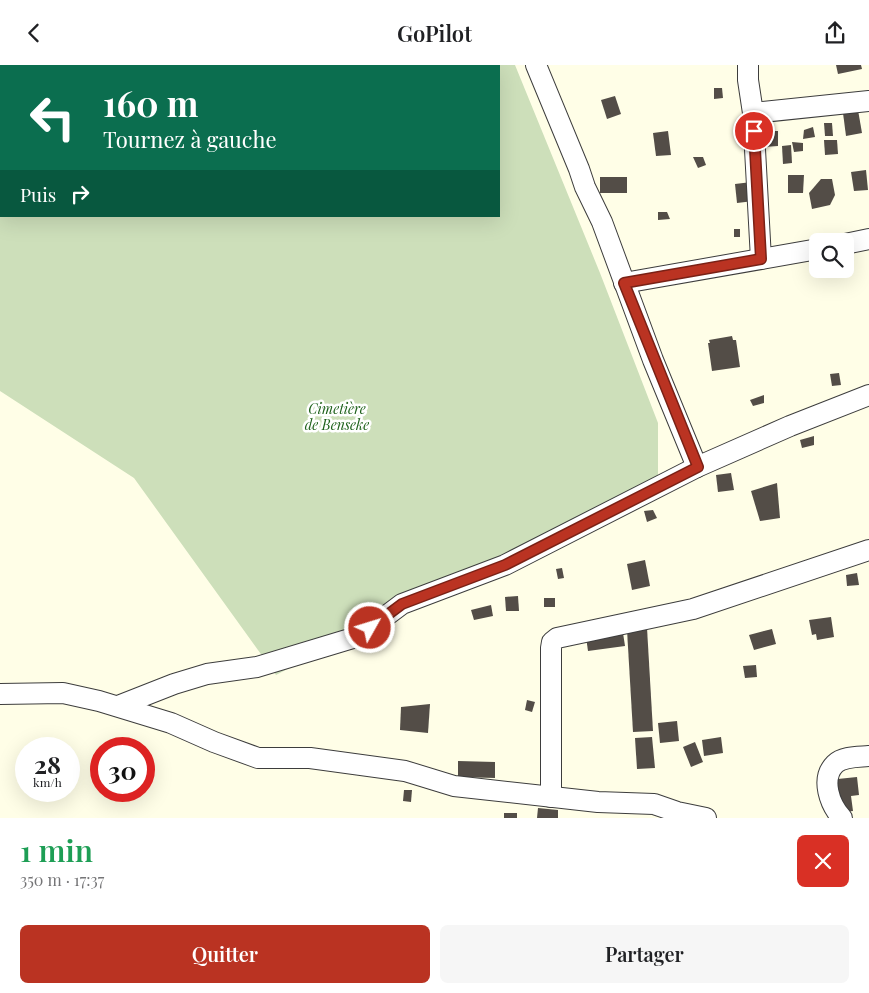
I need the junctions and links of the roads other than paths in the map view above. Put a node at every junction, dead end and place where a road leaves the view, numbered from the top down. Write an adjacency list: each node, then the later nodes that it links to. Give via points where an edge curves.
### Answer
1 (536, 65): 9 (street)
2 (748, 65): 4 (street)
3 (869, 101): 4 (street)
4 (753, 113): 8 (street)
5 (869, 239): 6 (street)
6 (854, 242)
7 (809, 251): 8 (street)
8 (761, 259): 9 (street)
9 (624, 283): 11 (street)
10 (869, 395): 11 (street)
11 (698, 467): 14 (street, via 505,565 402,604 353,639 257,667 174,684)
12 (869, 550): 16 (street, via 693,609 557,638 551,648)
13 (0, 694): 14 (street, via 63,693)
14 (118, 706): 16 (street, via 171,723 258,758 310,758 405,771 454,786)
15 (869, 756): 18 (street, via 843,760 831,771 829,797)
16 (551, 797): 17 (street, via 654,803)
17 (706, 818)
18 (842, 818)

